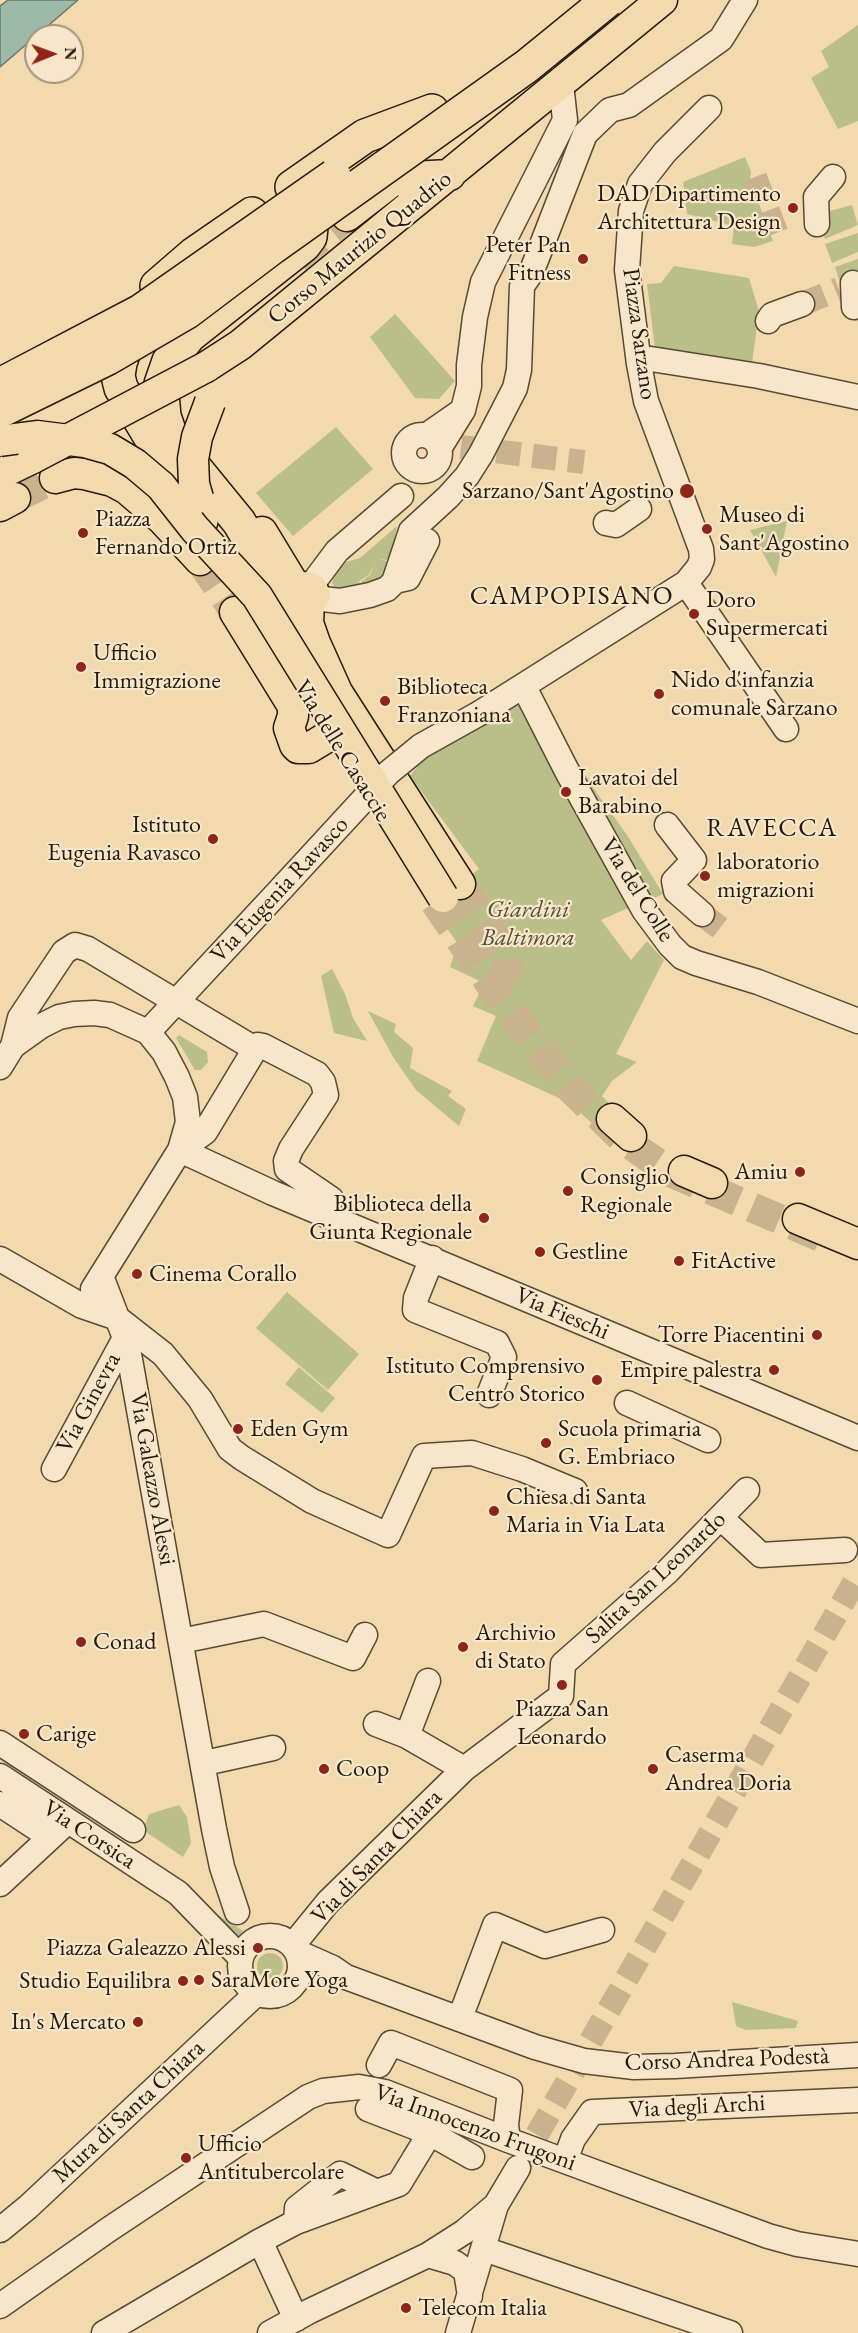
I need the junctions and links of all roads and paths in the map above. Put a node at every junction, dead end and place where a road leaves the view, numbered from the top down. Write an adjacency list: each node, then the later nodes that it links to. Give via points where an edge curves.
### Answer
1 (579, 0): 7 (highway)
2 (608, 0): 11 (highway, bridge, via 527,66)
3 (662, 0): 5 (main road, Corso Maurizio Quadrio)
4 (745, 0): 30 (street, via 721,39 628,105 610,110 585,134 531,273 522,286 519,370 514,388 481,454 459,486 411,531)
5 (561, 84): 8 (main road, Corso Maurizio Quadrio); 22 (street, via 565,120 483,282 463,410)
6 (709, 108): 16 (street, Piazza Sarzano, via 665,152 640,184 631,211 627,270)
7 (432, 111): 17 (highway, bridge, via 141,311); 33 (highway, bridge, via 364,136 194,254 154,289 129,331 118,376 121,388)
8 (450, 175): 10 (main road, via 391,182); 15 (main road, Corso Maurizio Quadrio)
9 (833, 177): 12 (street, via 816,197)
10 (347, 216)
11 (312, 219): 19 (highway, bridge, via 187,312 108,358); 34 (highway, bridge, via 310,237 304,246 190,335 169,361 161,384 164,416 172,440 239,522 267,569 289,618)
12 (817, 224)
13 (802, 304): 14 (street, via 772,315)
14 (768, 321)
15 (240, 345): 25 (main road, Corso Maurizio Quadrio, bridge, via 206,367 33,458); 33 (main road, bridge, via 210,402 194,449 194,484)
16 (639, 364): 18 (street, via 651,359); 31 (street, Piazza Sarzano, via 646,401 701,549 699,567)
17 (0, 385)
18 (856, 394)
19 (0, 411)
20 (170, 415): 32 (main road, via 186,446 247,510)
21 (0, 441): 33 (main road, bridge, via 37,436 85,442 110,449 135,464 161,486)
22 (433, 441): 23 (street, via 437,464); 23 (street, via 415,436 406,444 404,456)
23 (418, 468): 32 (street, via 401,496 337,551)
24 (55, 478): 29 (main road, via 84,474 127,489)
25 (4, 480): 33 (highway, via 52,445 84,450 121,465 154,491)
26 (639, 509): 27 (street, via 616,525)
27 (606, 523)
28 (427, 541): 30 (street, via 408,578)
29 (200, 560)
30 (394, 582): 32 (street, via 387,589 364,597)
31 (686, 583): 35 (street, Via Eugenia Ravasco); 37 (street)
32 (307, 601): 36 (main road)
33 (247, 602): 34 (main road, bridge); 38 (main road, Via delle Casaccie)
34 (294, 682): 38 (main road, via 290,734 298,748 309,748); 41 (main road, bridge)
35 (524, 687): 42 (street, Via del Colle, via 568,777); 44 (street, Via Eugenia Ravasco, bridge, via 421,746 388,773)
36 (336, 692): 38 (main road); 41 (main road)
37 (786, 729)
38 (330, 731): 41 (main road, Via delle Casaccie)
39 (667, 825): 40 (street, via 693,860 674,881)
40 (676, 891): 42 (street); 43 (street)
41 (448, 893)
42 (644, 910): 45 (street, Via del Colle, via 682,957)
43 (702, 914)
44 (176, 1002): 46 (street, Via Eugenia Ravasco); 47 (street, via 75,945 64,952); 48 (street)
45 (858, 1021)
46 (148, 1032): 47 (street, via 110,1015 74,1014 59,1017); 50 (street, via 164,1052 185,1097 188,1122)
47 (7, 1043): 49 (street)
48 (255, 1049): 50 (street, via 205,1132); 53 (street, via 263,1046 317,1074 323,1082 326,1095 286,1161 287,1170)
49 (0, 1067)
50 (180, 1150): 57 (street, Via Fieschi); 58 (street)
51 (684, 1171): 52 (main road)
52 (712, 1183)
53 (331, 1199)
54 (798, 1219): 55 (main road)
55 (858, 1244)
56 (0, 1258): 59 (street)
57 (432, 1258): 61 (street, via 415,1310 497,1343 504,1357); 63 (street, Via Fieschi)
58 (101, 1276): 59 (street); 60 (street, Via Galeazzo Alessi)
59 (82, 1306): 60 (street)
60 (121, 1328): 65 (street, Via Ginevra); 67 (street, via 163,1354 176,1368 230,1449 312,1501 388,1535 424,1456 472,1453); 71 (street, Via Galeazzo Alessi)
61 (489, 1395)
62 (627, 1403): 64 (street)
63 (858, 1438)
64 (708, 1440)
65 (54, 1469)
66 (747, 1490): 68 (street, Salita San Leonardo)
67 (575, 1491)
68 (721, 1518): 69 (street, via 761,1555); 72 (street, Salita San Leonardo)
69 (845, 1550)
70 (365, 1635): 71 (street, via 353,1658 264,1624)
71 (181, 1641): 87 (street, Via Galeazzo Alessi, via 222,1867)
72 (563, 1664): 79 (street, Via di Santa Chiara, via 561,1696)
73 (428, 1681): 75 (street)
74 (376, 1724): 75 (street, Via di Santa Chiara)
75 (407, 1736): 79 (street, Via di Santa Chiara)
76 (0, 1743): 83 (street, Via Corsica)
77 (273, 1748): 78 (street)
78 (214, 1761)
79 (464, 1769): 90 (street, Via di Santa Chiara, via 328,1902)
80 (0, 1776): 82 (street, Via Corsica)
81 (0, 1804): 84 (street, Via Corsica)
82 (69, 1821): 84 (street); 86 (street, Via Corsica)
83 (133, 1830)
84 (50, 1837): 85 (street)
85 (0, 1884)
86 (178, 1893): 87 (street); 91 (street)
87 (237, 1912): 89 (street)
88 (602, 1930): 95 (street, via 545,1946 495,1924)
89 (270, 1935): 90 (street, via 283,1938); 91 (street, via 252,1942)
90 (295, 1948): 92 (street, Corso Andrea Podestà); 93 (street, via 300,1974)
91 (241, 1959): 94 (street, via 243,1979)
92 (342, 1975): 93 (street, Corso Andrea Podestà); 95 (street, Corso Andrea Podestà)
93 (295, 1984): 94 (street, via 282,1994)
94 (257, 1994): 106 (street, Mura di Santa Chiara)
95 (460, 2018): 96 (street, Corso Andrea Podestà, via 574,2058 634,2067)
96 (858, 2055)
97 (379, 2065): 101 (street, via 391,2043 510,2090)
98 (858, 2100): 103 (street, Via degli Archi, via 592,2112 573,2139)
99 (368, 2109): 100 (street)
100 (430, 2133): 102 (street); 107 (street, via 399,2184 377,2192 340,2174 297,2208 296,2222)
101 (508, 2140): 103 (street, Via Innocenzo Frugoni); 112 (street, Via Innocenzo Frugoni, via 385,2092 359,2087 323,2091 308,2097 108,2230)
102 (472, 2157)
103 (566, 2161): 110 (street, Via Innocenzo Frugoni, via 768,2235)
104 (518, 2168): 105 (street)
105 (496, 2205): 108 (street); 109 (street, via 464,2232)
106 (0, 2230)
107 (260, 2241): 113 (street); 115 (street)
108 (484, 2250): 111 (street); 114 (street)
109 (428, 2254): 111 (street, via 466,2271); 113 (street)
110 (858, 2254)
111 (470, 2296): 117 (street)
112 (0, 2306)
113 (296, 2319): 116 (street)
114 (688, 2326): 118 (street)
115 (104, 2333)
116 (270, 2333)
117 (458, 2333)
118 (730, 2333)

